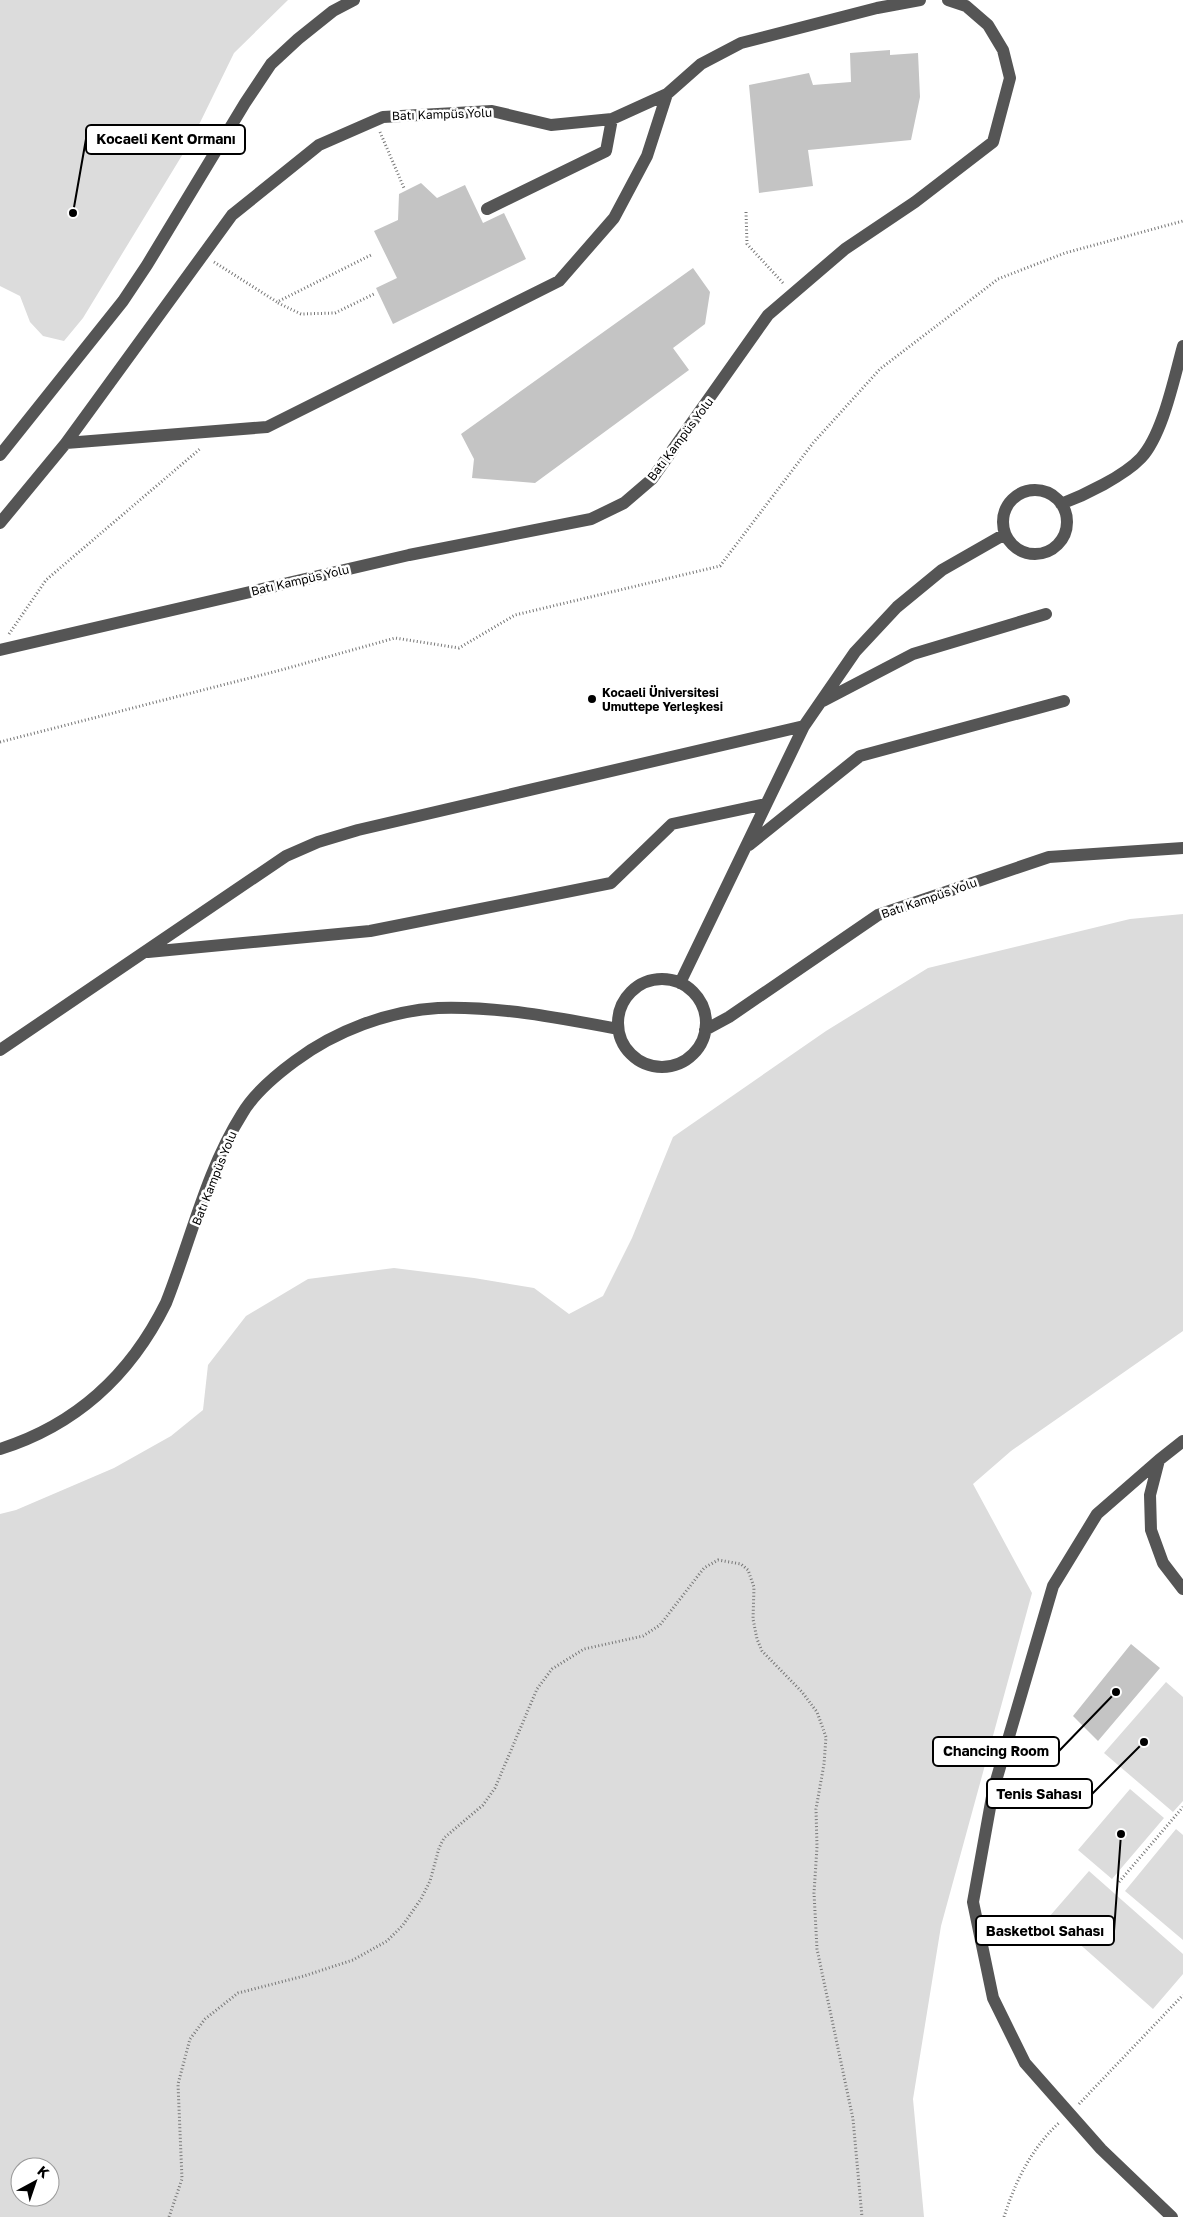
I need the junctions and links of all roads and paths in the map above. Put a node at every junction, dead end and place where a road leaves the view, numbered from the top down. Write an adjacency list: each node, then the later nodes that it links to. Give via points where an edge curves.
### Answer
1 (354, 0): 18 (street, via 298,38 271,64 123,301)
2 (920, 0): 4 (street, Batı Kampüs Yolu, via 741,43 701,64)
3 (948, 0): 13 (street, Batı Kampüs Yolu, via 966,6 988,25 1004,50 1010,78 993,142 915,202 845,249)
4 (667, 94): 5 (street, Batı Kampüs Yolu); 16 (street, via 647,156 614,218 558,281 267,427)
5 (612, 119): 6 (street, Batı Kampüs Yolu, via 551,125 492,110 383,116); 8 (street, via 606,151)
6 (375, 120): 7 (path); 11 (street, Batı Kampüs Yolu, via 319,145 232,215)
7 (404, 188)
8 (487, 209)
9 (746, 212): 13 (path, via 747,244)
10 (373, 254): 14 (path)
11 (203, 255): 14 (path); 17 (street, Batı Kampüs Yolu)
12 (374, 294): 14 (path, via 335,313 301,314)
13 (793, 294): 23 (street, Batı Kampüs Yolu, via 768,315 652,479 624,503 591,519 409,555)
14 (277, 302)
15 (1183, 346): 19 (street, via 1168,400 1155,434 1141,458 1090,492)
16 (220, 431): 17 (street); 23 (path, via 46,580)
17 (66, 443): 20 (street, Batı Kampüs Yolu)
18 (0, 455)
19 (1062, 504): 21 (street, via 1045,492 1035,490 1015,496 1004,513); 21 (street, via 1067,525 1058,544 1050,550 1040,554 1024,552)
20 (0, 523)
21 (1005, 534): 25 (street, via 942,570 897,607 854,652)
22 (1046, 614): 25 (street, via 913,654)
23 (2, 645)
24 (1064, 701): 28 (street, via 860,756)
25 (820, 702): 26 (street)
26 (804, 726): 27 (street); 30 (street, via 318,842 286,856)
27 (766, 804): 28 (street); 30 (street, via 672,824 612,882 370,931)
28 (745, 848): 31 (street)
29 (1183, 848): 33 (street, Batı Kampüs Yolu, via 1049,857 878,915)
30 (146, 952): 34 (street)
31 (680, 983): 32 (street, via 666,979 639,985 620,1006); 33 (street, via 701,1002)
32 (618, 1028): 33 (street, via 625,1048 635,1059 649,1066 664,1068 691,1056 701,1044); 36 (street, Batı Kampüs Yolu, via 547,1016 438,1008 365,1024 310,1049 268,1084 242,1112 225,1144 166,1303 154,1328 129,1362 85,1406 44,1432)
33 (705, 1030)
34 (0, 1050)
35 (1183, 1441): 37 (street)
36 (0, 1449)
37 (1158, 1460): 38 (street, via 1150,1494 1151,1530 1163,1564); 42 (street, via 1097,1514 1054,1586 993,1791 973,1902 993,1998 1025,2063)
38 (1183, 1590)
39 (1183, 1807): 40 (path)
40 (1119, 1882)
41 (1183, 1995): 42 (path)
42 (1070, 2113): 45 (path, via 1043,2138 1012,2190); 46 (street, via 1101,2149)
43 (169, 2217): 44 (path, via 182,2179 178,2084 190,2039 205,2019 238,1993 352,1960 387,1941 421,1899 444,1838 483,1805 495,1788 537,1689 552,1669 584,1648 643,1636 660,1625 704,1568 718,1560 741,1564 748,1570 754,1587 753,1619 762,1651 817,1712 826,1737 816,1809 818,1847 814,1893 817,1949 852,2119)
44 (862, 2217)
45 (1004, 2217)
46 (1172, 2217)

